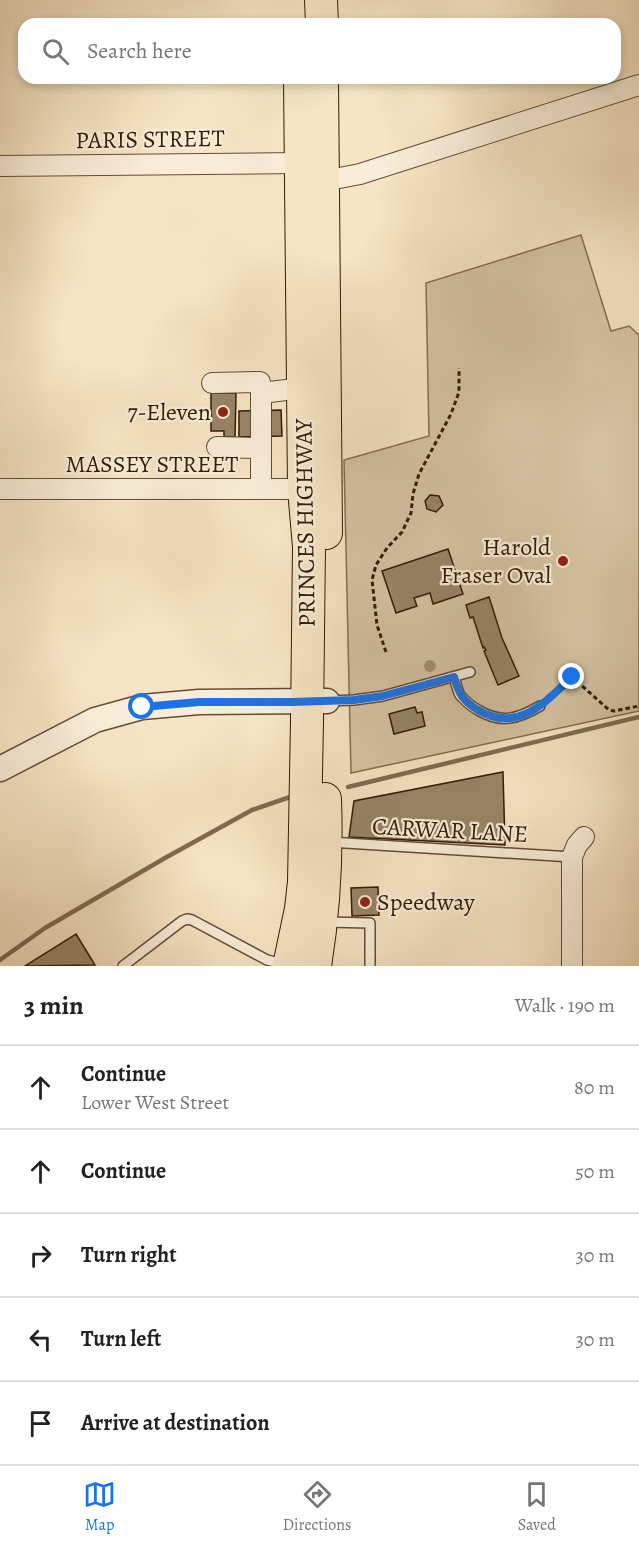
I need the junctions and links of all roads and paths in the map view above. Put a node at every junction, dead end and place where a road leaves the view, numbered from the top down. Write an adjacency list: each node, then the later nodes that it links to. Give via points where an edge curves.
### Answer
1 (299, 0): 3 (highway)
2 (321, 0): 4 (highway)
3 (300, 18)
4 (321, 18)
5 (301, 84): 9 (highway, PRINCES HIGHWAY)
6 (321, 84): 9 (highway, PRINCES HIGHWAY)
7 (639, 85): 9 (street, PARIS STREET, via 360,174)
8 (0, 166): 9 (street, PARIS STREET)
9 (312, 172): 12 (highway, PRINCES HIGHWAY); 24 (highway, PRINCES HIGHWAY)
10 (459, 368): 19 (path, via 459,392 419,474 411,513 402,532 376,564 372,580 377,625)
11 (212, 383): 13 (street, via 260,382)
12 (303, 388): 13 (street); 18 (highway, PRINCES HIGHWAY)
13 (261, 393): 15 (street)
14 (218, 447): 15 (street)
15 (261, 448): 17 (street)
16 (0, 489): 17 (street, MASSEY STREET)
17 (261, 489): 18 (street, MASSEY STREET)
18 (304, 489): 24 (highway, PRINCES HIGHWAY)
19 (386, 652)
20 (470, 672): 22 (lane)
21 (575, 672): 23 (path)
22 (454, 677): 24 (lane, via 383,696); 25 (lane, via 459,693 483,713 508,719)
23 (572, 677): 25 (path); 26 (path, via 609,710)
24 (317, 701): 27 (street, via 199,702 142,707 96,720); 29 (highway, PRINCES HIGHWAY); 33 (highway, PRINCES HIGHWAY)
25 (540, 706)
26 (639, 706)
27 (0, 769)
28 (584, 837): 30 (street)
29 (327, 842): 30 (lane, CARWAR LANE); 31 (highway, PRINCES HIGHWAY)
30 (572, 856): 35 (street)
31 (321, 922): 33 (highway, PRINCES HIGHWAY); 34 (lane, via 370,923)
32 (123, 966): 33 (lane, via 187,919 267,960)
33 (297, 966)
34 (370, 966)
35 (572, 966)

